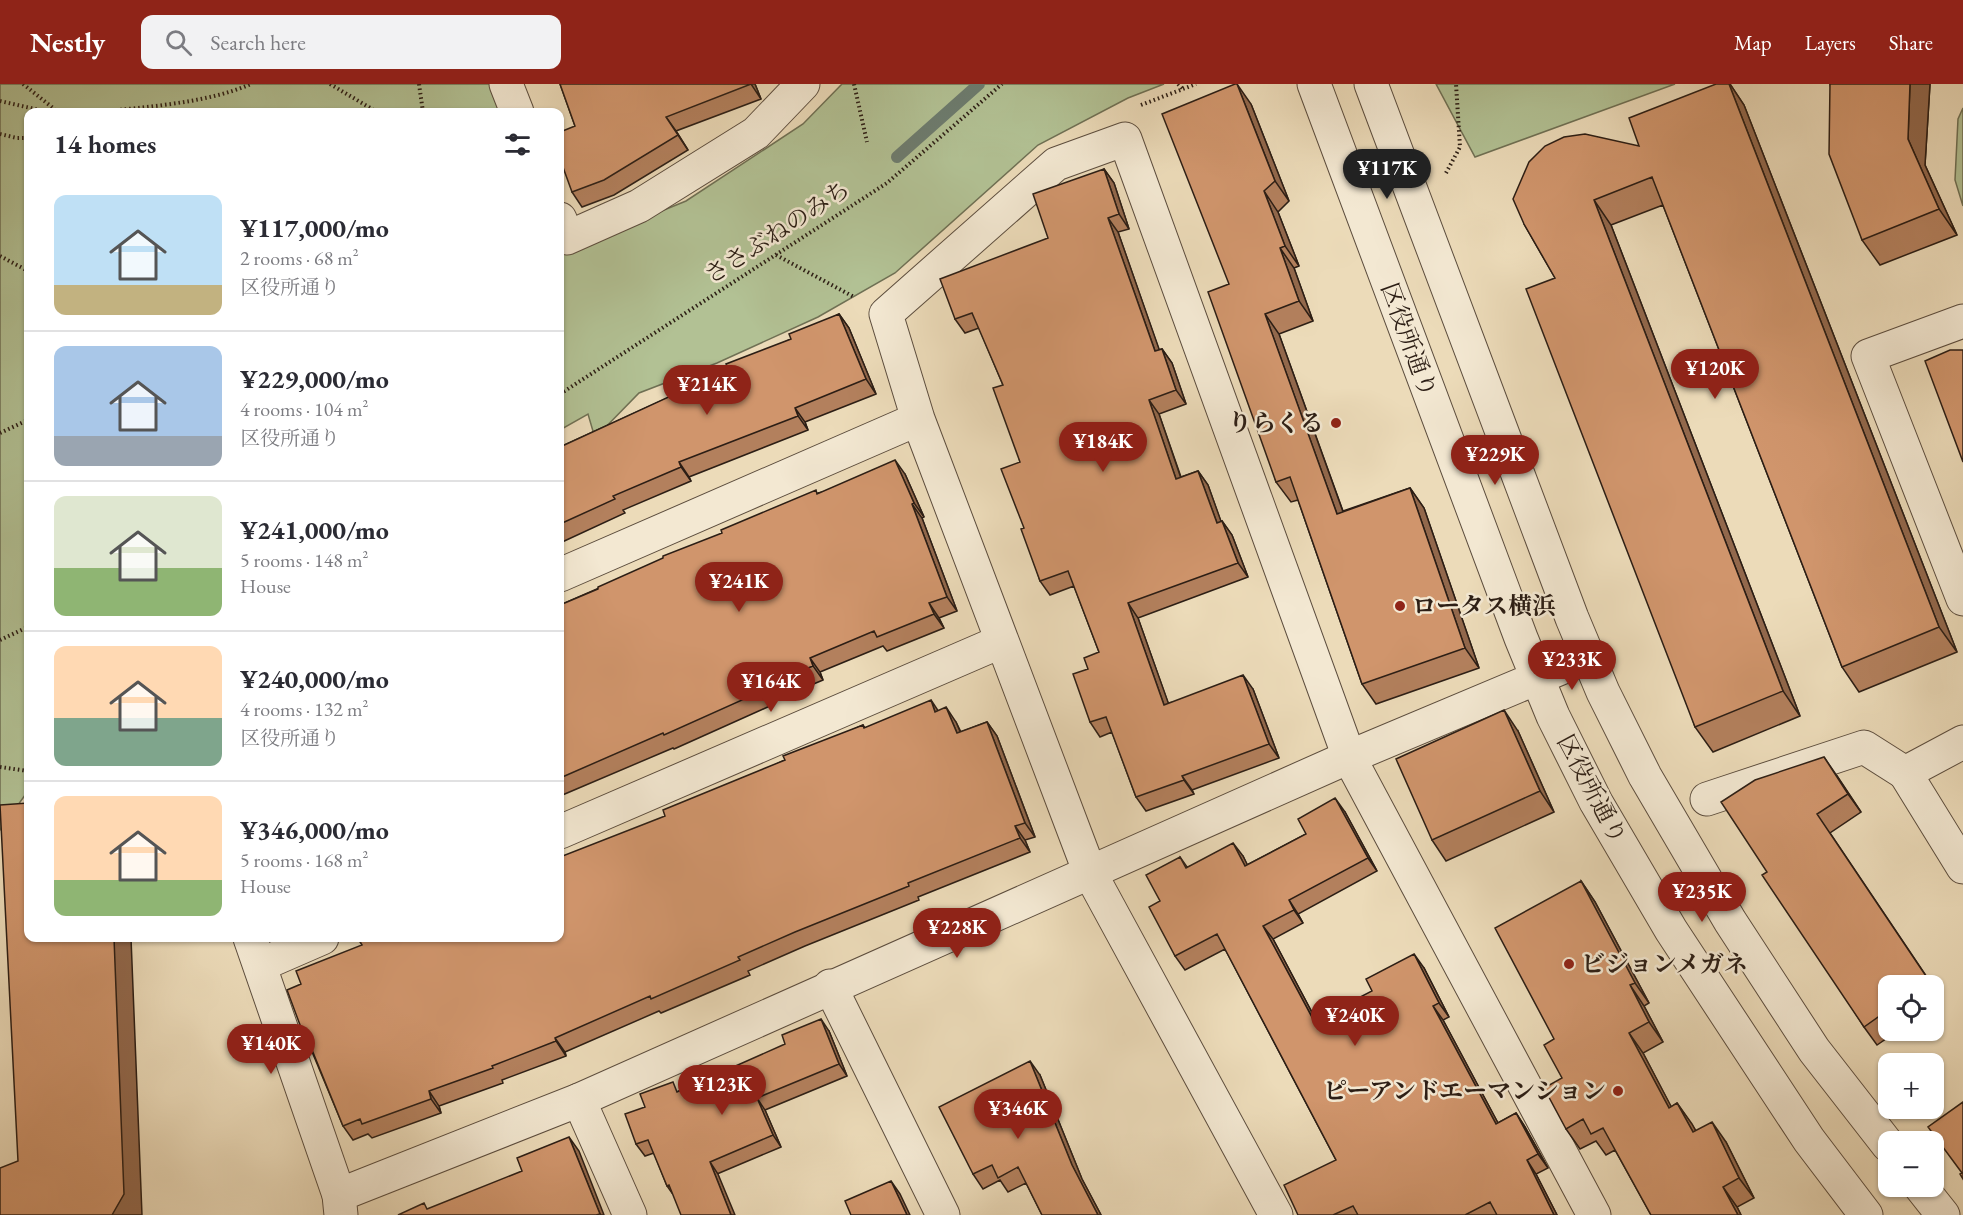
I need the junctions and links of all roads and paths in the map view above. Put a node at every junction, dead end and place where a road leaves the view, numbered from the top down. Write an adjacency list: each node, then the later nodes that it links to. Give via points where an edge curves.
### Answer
1 (23, 84): 17 (path)
2 (251, 84): 18 (path, via 238,90)
3 (330, 84): 19 (path)
4 (419, 84): 20 (path)
5 (506, 84): 21 (street)
6 (854, 84): 25 (path)
7 (1002, 84): 28 (path, ささぶねのみち, via 887,183)
8 (1178, 84): 14 (path)
9 (1196, 84): 14 (path)
10 (1314, 84): 43 (street, 区役所通り)
11 (1371, 84): 42 (street)
12 (1456, 84): 26 (path, via 1460,147)
13 (792, 89): 27 (street, via 756,133 639,206 567,238)
14 (1183, 89): 24 (path, via 1137,106)
15 (0, 101): 16 (path)
16 (31, 108)
17 (53, 108)
18 (141, 108)
19 (369, 108)
20 (422, 108)
21 (516, 108)
22 (0, 134): 23 (path)
23 (24, 138)
24 (1125, 140): 31 (street, via 1056,164); 45 (street)
25 (867, 142)
26 (1445, 174)
27 (564, 230)
28 (776, 255): 31 (path); 33 (path, ささぶねのみち)
29 (0, 256): 30 (path)
30 (24, 269)
31 (886, 314): 34 (street)
32 (1963, 321): 38 (street, via 1868,356)
33 (564, 391)
34 (918, 419): 37 (street); 41 (street)
35 (24, 422): 36 (path)
36 (0, 433)
37 (564, 573)
38 (1963, 599)
39 (24, 629): 40 (path)
40 (0, 640)
41 (1002, 641): 50 (street); 52 (street)
42 (1587, 657): 43 (street); 57 (street, via 1645,776 1730,921 1814,1050)
43 (1537, 678): 45 (street); 64 (street, 区役所通り, via 1596,802 1671,930 1809,1140)
44 (1963, 742): 48 (street)
45 (1349, 757): 52 (street); 63 (street)
46 (0, 767): 47 (path)
47 (24, 770)
48 (1905, 772): 49 (street, via 1863,747); 51 (street)
49 (1707, 799)
50 (564, 830)
51 (1963, 867)
52 (1090, 873): 55 (street); 62 (street)
53 (301, 942): 54 (street)
54 (255, 951): 59 (street)
55 (830, 986): 56 (street); 61 (street)
56 (579, 1100): 59 (street); 60 (street)
57 (1878, 1133)
58 (1928, 1197): 65 (street)
59 (340, 1205)
60 (630, 1215)
61 (943, 1215)
62 (1276, 1215)
63 (1594, 1215)
64 (1866, 1215)
65 (1942, 1215)

